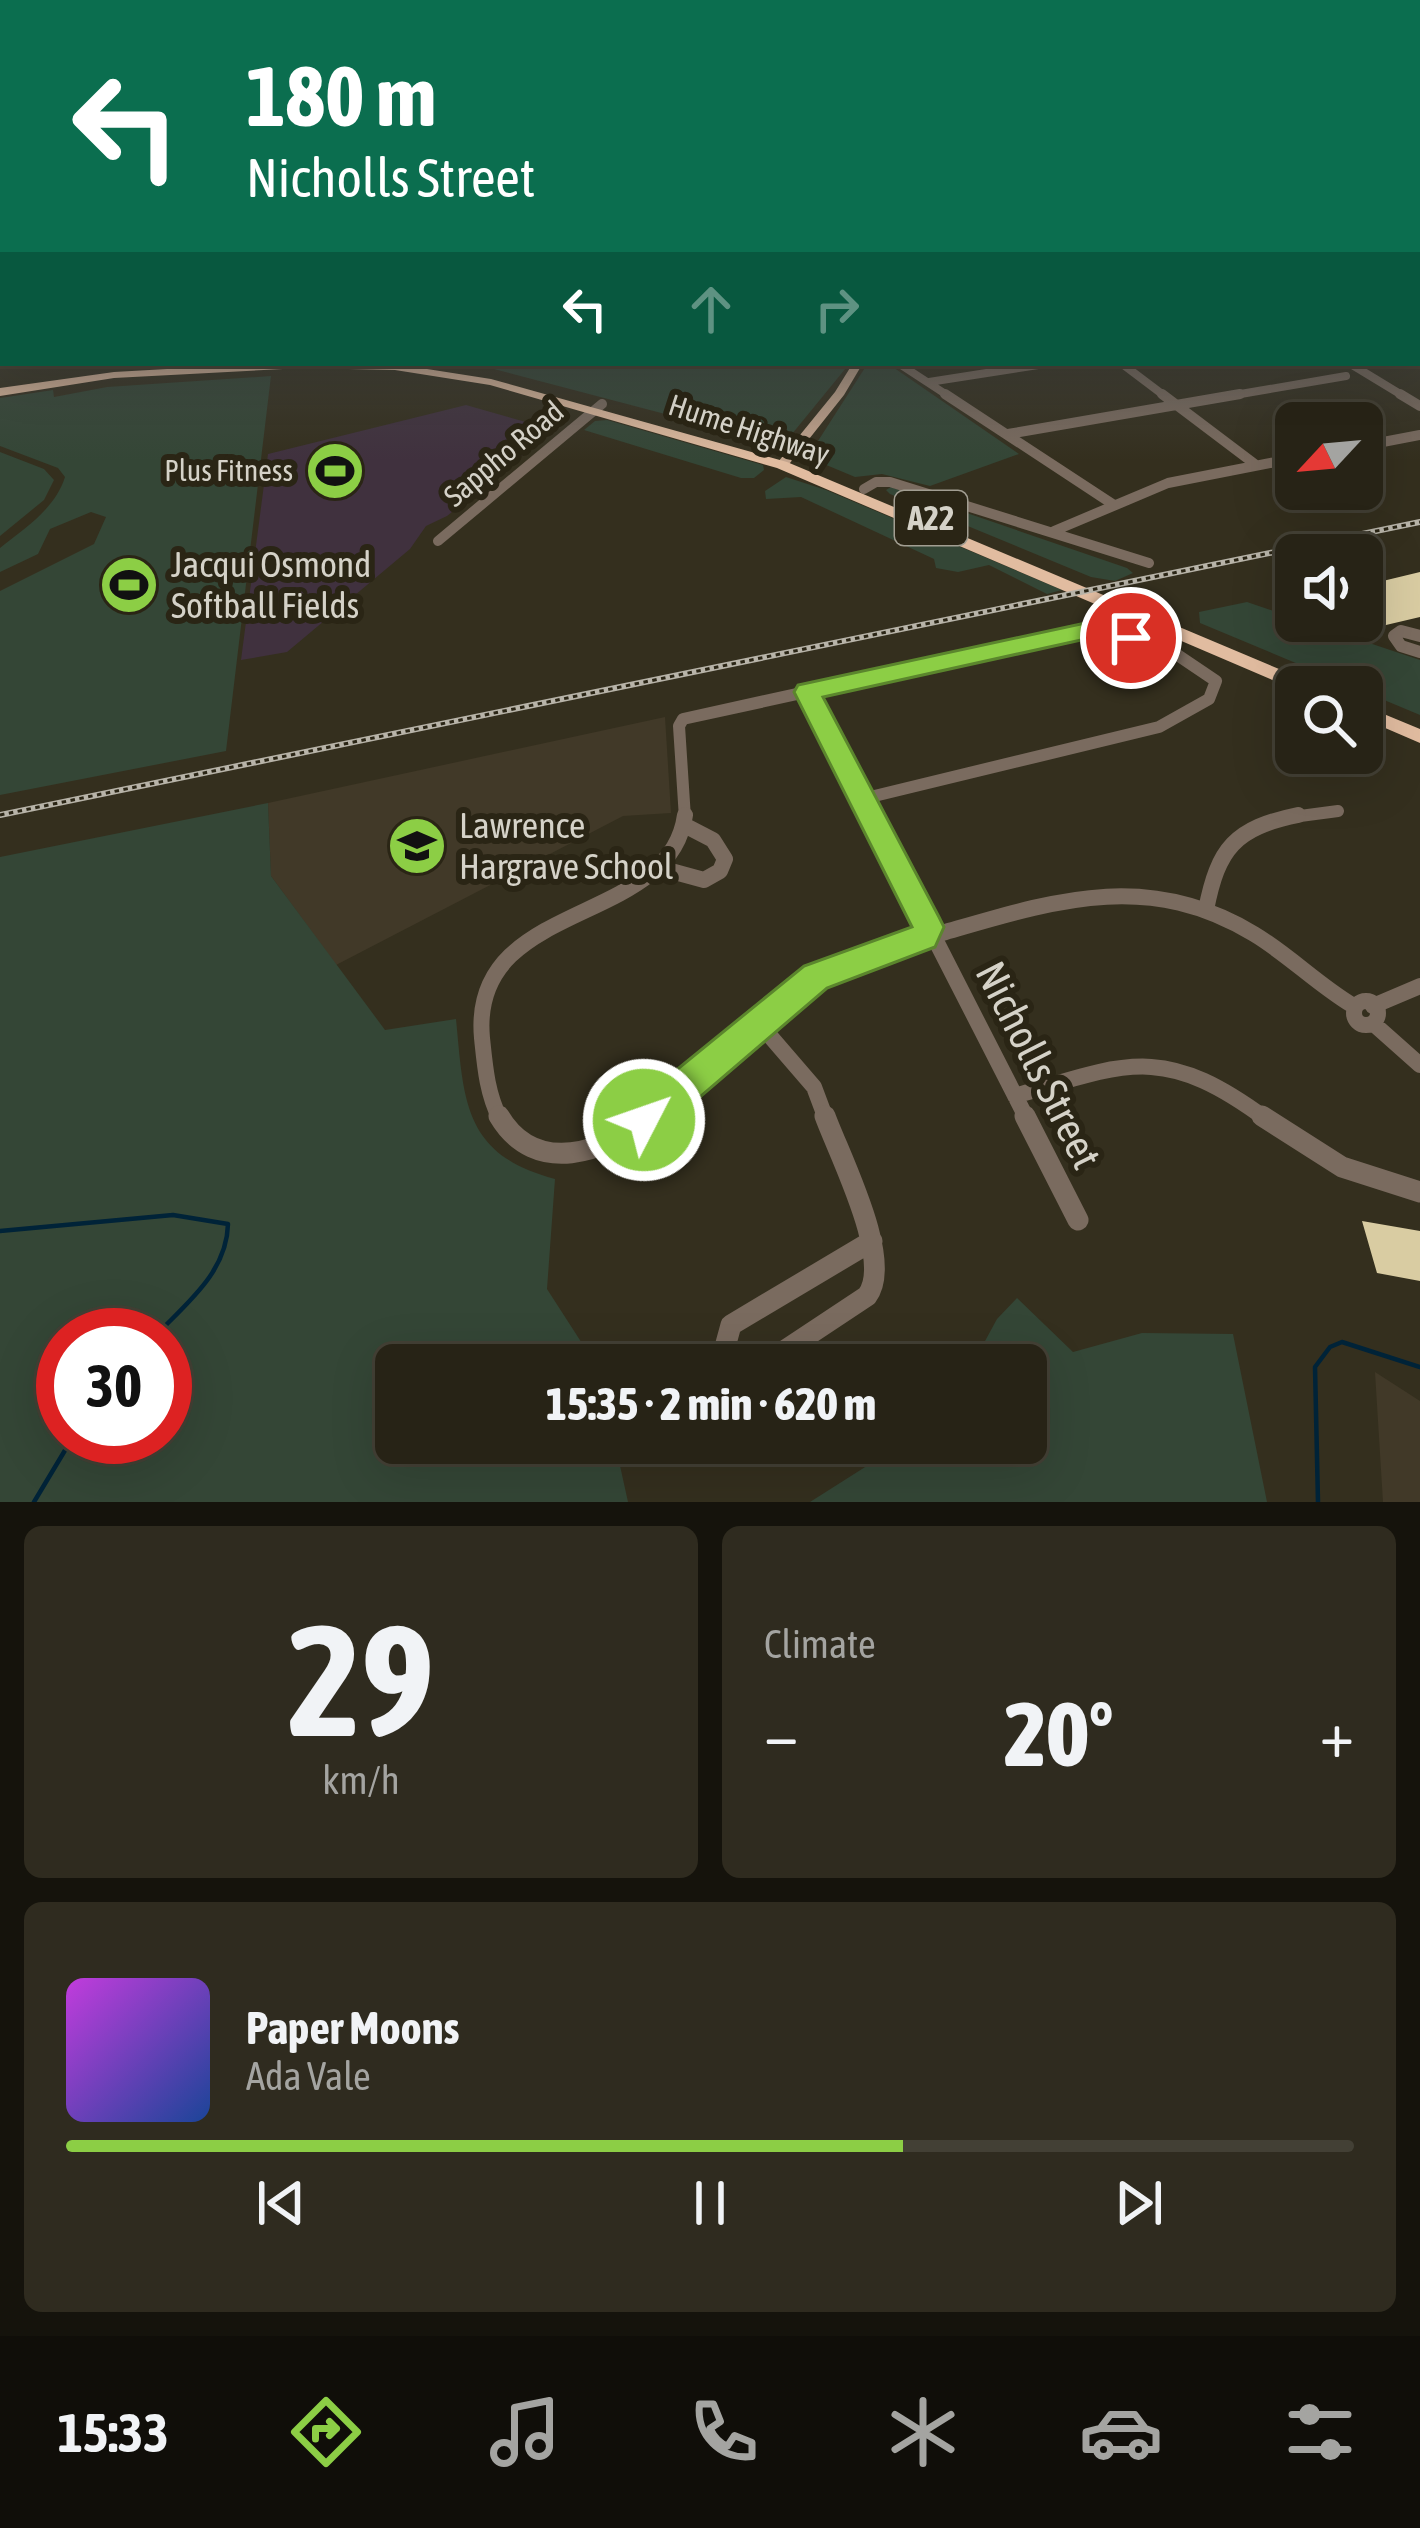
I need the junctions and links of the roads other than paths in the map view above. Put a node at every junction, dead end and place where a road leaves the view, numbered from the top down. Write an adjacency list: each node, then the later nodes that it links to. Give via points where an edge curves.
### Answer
1 (173, 366): 12 (highway, Hume Highway / A22)
2 (240, 366): 12 (highway, Hume Highway / A22)
3 (373, 366): 15 (highway, Hume Highway / A22)
4 (430, 366): 15 (highway, Hume Highway / A22)
5 (906, 366): 11 (street)
6 (1032, 366): 11 (street)
7 (1125, 366): 13 (street)
8 (1354, 366): 14 (street)
9 (859, 367): 19 (main road)
10 (1346, 376): 13 (street)
11 (929, 382): 16 (street)
12 (0, 390)
13 (1177, 405): 16 (street); 21 (street)
14 (1420, 406)
15 (598, 407): 19 (highway, Hume Highway / A22); 25 (street, Sappho Road)
16 (1007, 434): 23 (street)
17 (1420, 435): 18 (street)
18 (1383, 442)
19 (786, 461): 22 (highway, Hume Highway / A22); 27 (highway, Hume Highway / A22)
20 (1275, 462): 21 (street)
21 (1256, 465): 23 (street)
22 (864, 490): 24 (street, via 890,482); 27 (highway, Hume Highway / A22)
23 (1114, 505): 24 (street)
24 (1054, 531): 26 (street)
25 (437, 541)
26 (1148, 563)
27 (1065, 580): 28 (highway, Hume Highway / A22)
28 (1154, 617): 31 (highway, Hume Highway / A22); 32 (highway, Hume Highway / A22)
29 (1415, 632): 30 (street, via 1395,639)
30 (1420, 652)
31 (1279, 666)
32 (1275, 673)
33 (807, 692): 38 (street, Nicholls Street); 38 (street, via 1090,630 1141,642 1215,678 1209,699 1159,727); 40 (street, via 686,718)
34 (1383, 709): 36 (highway)
35 (1383, 721): 37 (highway)
36 (1420, 724)
37 (1420, 736)
38 (862, 799): 43 (street, Nicholls Street)
39 (1339, 811): 42 (street, via 1279,822 1230,844)
40 (686, 826): 41 (street); 41 (street, via 720,846 720,871 704,880)
41 (660, 868): 46 (street, via 520,948 486,983 483,1051 500,1119 539,1151 601,1150)
42 (1206, 910): 43 (street, via 1149,893 1102,892); 45 (street, via 1251,932 1352,1005 1359,1019)
43 (933, 935): 46 (street, via 828,969); 48 (street, Nicholls Street)
44 (1420, 986): 45 (street)
45 (1374, 1015): 47 (street)
46 (758, 1022): 51 (street, via 814,1088)
47 (1420, 1066)
48 (1015, 1096): 49 (street, via 1121,1066 1162,1066 1223,1089 1333,1162); 50 (street, Nicholls Street)
49 (1420, 1192)
50 (1078, 1220)
51 (872, 1240): 52 (street, via 730,1325); 53 (street, via 877,1283)
52 (726, 1344)
53 (795, 1344)

